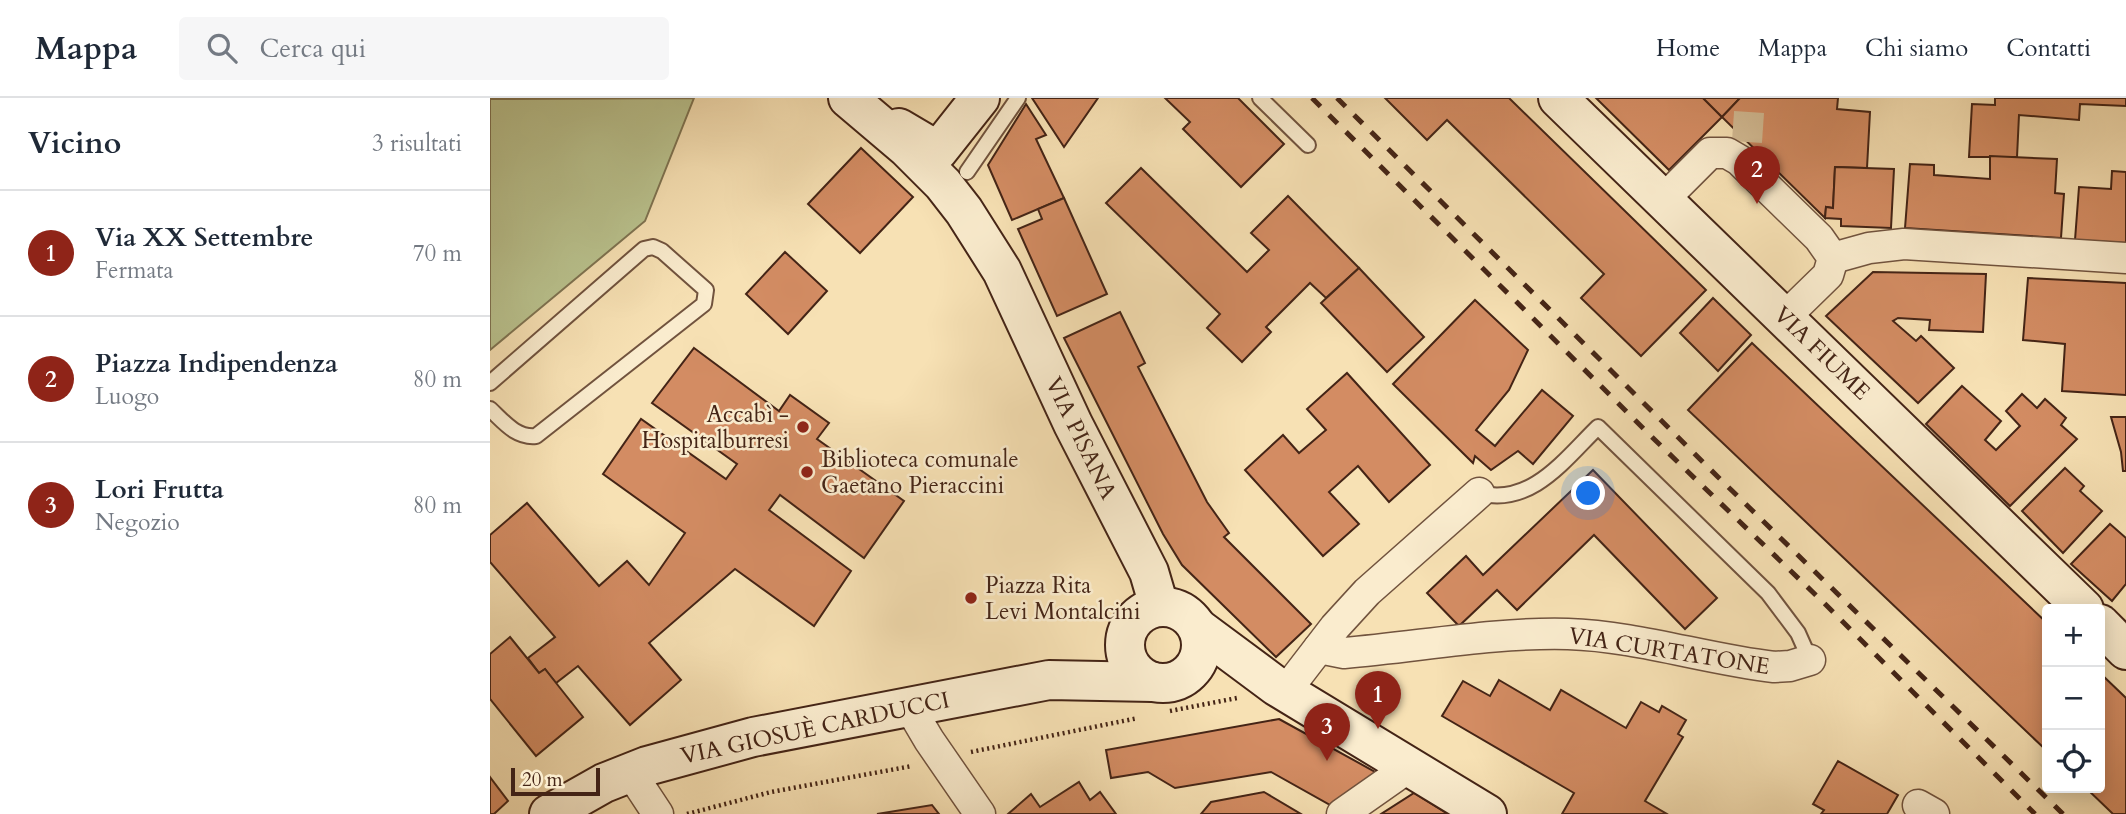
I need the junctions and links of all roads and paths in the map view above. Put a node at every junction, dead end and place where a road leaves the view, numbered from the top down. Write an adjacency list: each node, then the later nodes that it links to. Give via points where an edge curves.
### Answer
1 (980, 98): 7 (main road)
2 (1018, 98): 7 (lane)
3 (1260, 98): 6 (lane)
4 (1558, 98): 8 (main road, VIA FIUME)
5 (863, 101): 7 (main road, via 933,150); 11 (main road, VIA PISANA, via 943,184)
6 (1308, 145)
7 (956, 159): 11 (main road, VIA PISANA, via 985,207)
8 (1664, 199): 9 (street, via 1710,153 1743,151); 12 (main road, VIA FIUME)
9 (1833, 258): 10 (street, via 1904,244); 12 (street, via 1825,279)
10 (2126, 258)
11 (1002, 271): 17 (main road, VIA PISANA, via 1149,572)
12 (1785, 317): 16 (main road, VIA FIUME)
13 (490, 383): 14 (lane, via 644,249 662,251 706,290 704,304 536,436 518,434)
14 (490, 409)
15 (1479, 493): 20 (street, via 1367,592); 22 (lane, via 1516,494 1531,488 1598,427 1768,593 1798,633)
16 (2079, 604)
17 (1145, 614): 18 (main road, via 1182,611); 23 (main road, VIA GIOSUÈ CARDUCCI); 24 (main road, via 1125,634 1126,657 1141,677)
18 (1198, 628): 24 (main road, via 1201,651 1196,663); 25 (main road)
19 (2105, 629): 21 (main road)
20 (1319, 648): 22 (street, VIA CURTATONE, via 1344,653 1569,634 1774,667); 25 (street)
21 (2126, 650)
22 (1810, 660)
23 (1049, 680): 24 (main road, VIA GIOSUÈ CARDUCCI); 27 (main road, VIA GIOSUÈ CARDUCCI)
24 (1165, 692): 25 (main road, VIA GIOSUÈ CARDUCCI, via 1232,679 1272,694); 26 (path)
25 (1285, 692): 31 (main road)
26 (1246, 696)
27 (909, 706): 32 (main road, VIA GIOSUÈ CARDUCCI, via 729,742); 36 (street)
28 (1139, 718): 29 (path)
29 (964, 754)
30 (920, 764): 35 (path, via 771,792)
31 (1409, 767): 37 (street); 38 (main road)
32 (631, 773): 33 (main road, VIA GIOSUÈ CARDUCCI); 34 (street)
33 (549, 814)
34 (658, 814)
35 (687, 814)
36 (980, 814)
37 (1342, 814)
38 (1487, 814)

